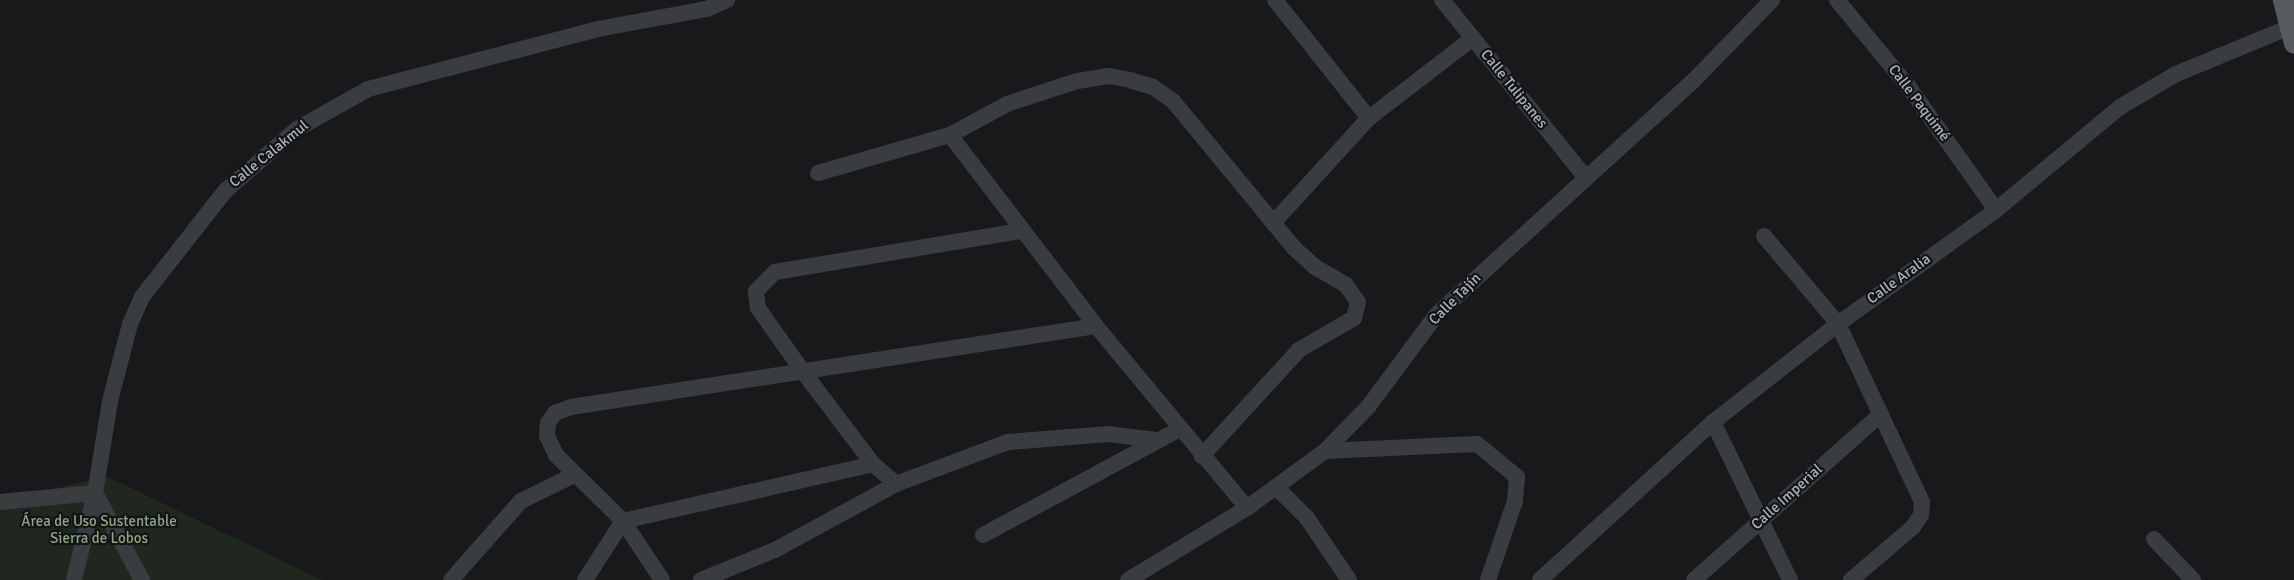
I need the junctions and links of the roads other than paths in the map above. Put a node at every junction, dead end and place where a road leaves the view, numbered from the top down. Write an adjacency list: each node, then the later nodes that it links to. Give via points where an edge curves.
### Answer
1 (726, 0): 30 (street, Calle Calakmul, via 707,9 598,29 383,84 348,98 297,129 226,190 142,297 130,324 110,401)
2 (1275, 0): 9 (street)
3 (1442, 0): 8 (street, Calle Tulipanes)
4 (1772, 0): 12 (street, Calle Tajín, via 1694,80)
5 (1837, 0): 13 (street, Calle Paquimé, via 1908,86)
6 (2283, 0): 7 (main road)
7 (2292, 34): 13 (street, Calle Aralia, via 2176,74 2120,107)
8 (1473, 38): 9 (street); 12 (street, Calle Tulipanes)
9 (1369, 118): 14 (street)
10 (950, 135): 11 (street); 14 (street, via 1007,104 1077,81 1109,76 1130,80 1153,87 1173,101); 15 (street)
11 (818, 173)
12 (1586, 178): 24 (street, Calle Tajín, via 1437,314 1368,407)
13 (1995, 210): 17 (street, Calle Aralia)
14 (1273, 223): 25 (street, via 1315,267 1346,285 1356,296 1358,310 1346,324 1299,350)
15 (1020, 231): 18 (street); 19 (street, via 775,272 756,291 758,308)
16 (1764, 236): 17 (street)
17 (1838, 324): 20 (street); 21 (street, Calle Aralia)
18 (1096, 326): 19 (street); 22 (street)
19 (804, 373): 26 (street); 27 (street, via 571,407 555,413 548,423 547,436 556,455)
20 (1881, 414): 33 (street, Calle Imperial); 49 (street, via 1922,502 1921,515 1898,543)
21 (1713, 422): 33 (street); 46 (street, Calle Aralia)
22 (1179, 429): 23 (street); 25 (street)
23 (1156, 440): 28 (street, via 1108,434 1008,442); 35 (street)
24 (1325, 451): 29 (street, Calle Tajín); 45 (street, via 1477,444 1517,477 1515,501)
25 (1202, 456): 32 (street)
26 (873, 464): 28 (street); 34 (street)
27 (574, 475): 34 (street); 39 (street, via 521,501)
28 (896, 484): 42 (street, via 775,550)
29 (1277, 488): 32 (street, Calle Tajín); 44 (street, via 1307,518)
30 (95, 493): 31 (street); 37 (street, Calle Calakmul); 38 (street)
31 (0, 502)
32 (1247, 508): 43 (street, Calle Tajín)
33 (1763, 519): 47 (street, Calle Imperial); 48 (street)
34 (623, 521): 40 (street); 41 (street)
35 (983, 534)
36 (2154, 539): 50 (street)
37 (74, 580)
38 (142, 580)
39 (451, 580)
40 (585, 580)
41 (662, 580)
42 (701, 580)
43 (1128, 580)
44 (1349, 580)
45 (1488, 580)
46 (1540, 580)
47 (1694, 580)
48 (1790, 580)
49 (1851, 580)
50 (2193, 580)

